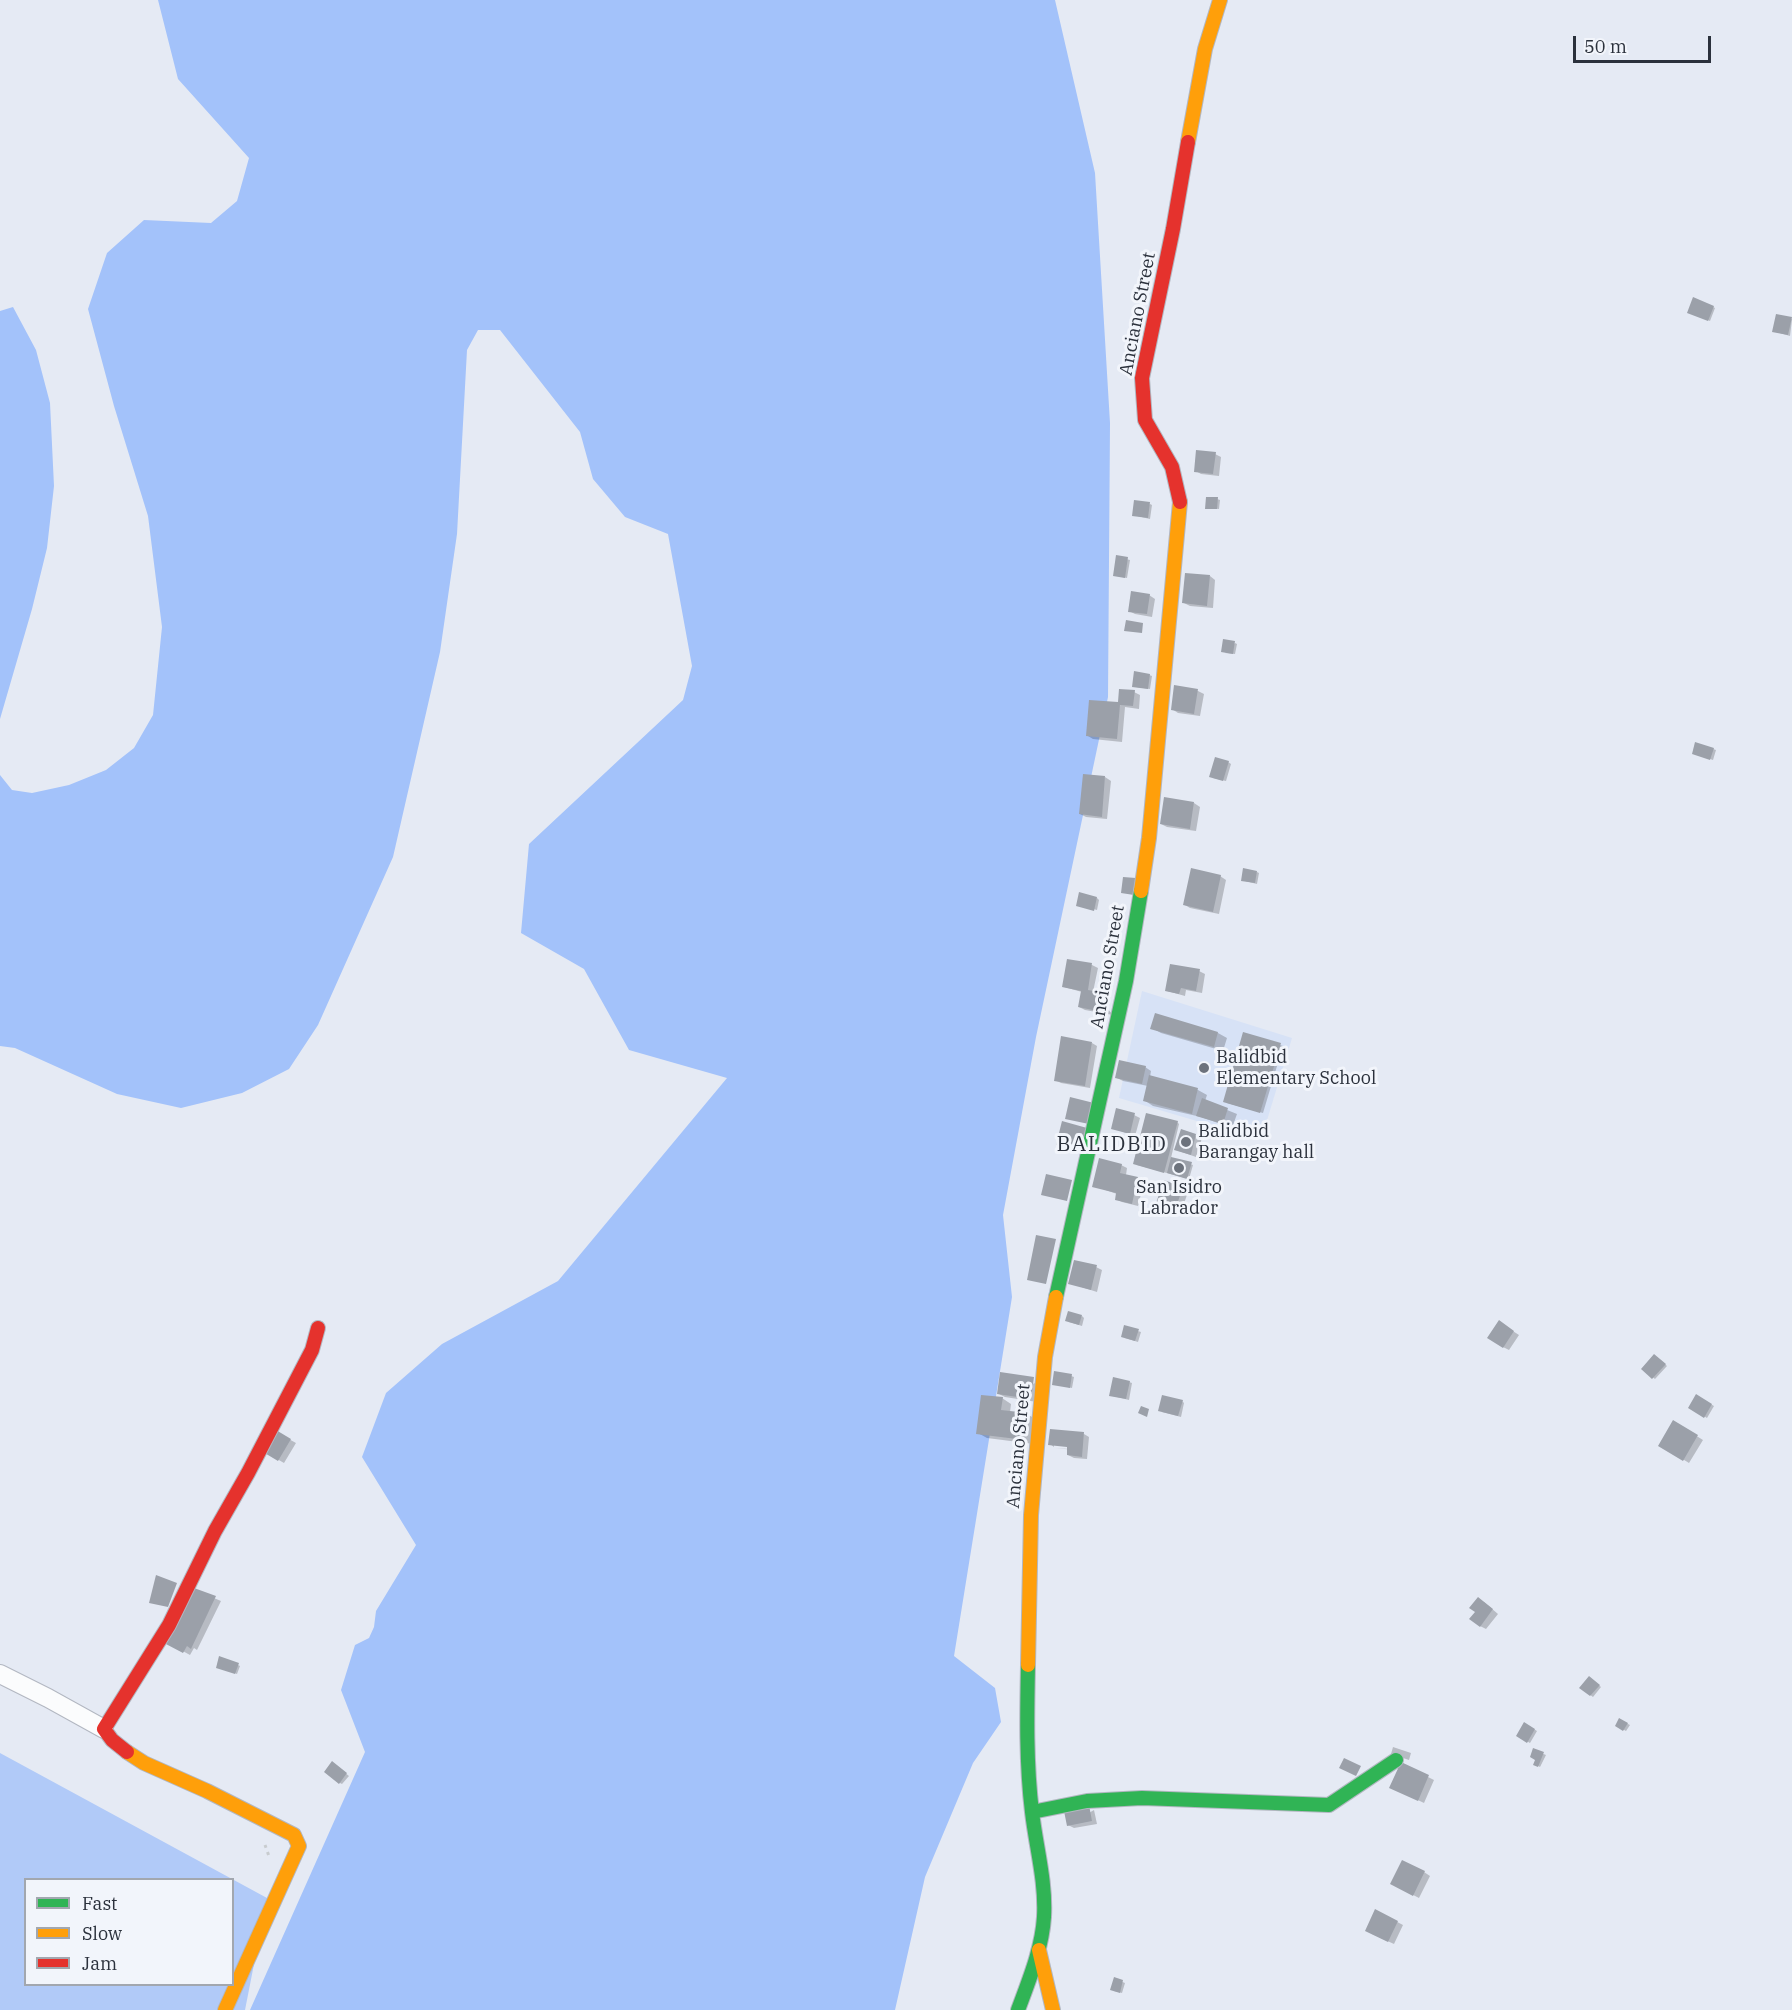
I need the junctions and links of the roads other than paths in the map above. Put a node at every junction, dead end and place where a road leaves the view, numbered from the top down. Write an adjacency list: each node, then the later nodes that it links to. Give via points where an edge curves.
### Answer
1 (1220, 0): 6 (main road, Anciano Street, via 1205,49 1142,378 1145,420 1172,467 1180,499 1149,838 1126,981 1062,1263 1045,1357 1031,1515 1027,1730)
2 (318, 1328): 4 (main road, via 312,1350 169,1625)
3 (0, 1674): 4 (street)
4 (104, 1729): 8 (main road, via 113,1743 132,1756 294,1836 299,1846)
5 (1396, 1760): 6 (main road, via 1329,1805 1142,1797 1087,1801)
6 (1032, 1812): 7 (main road, Anciano Street, via 1044,1884)
7 (1039, 1950): 9 (main road); 10 (main road)
8 (225, 2010)
9 (1018, 2010)
10 (1053, 2010)

